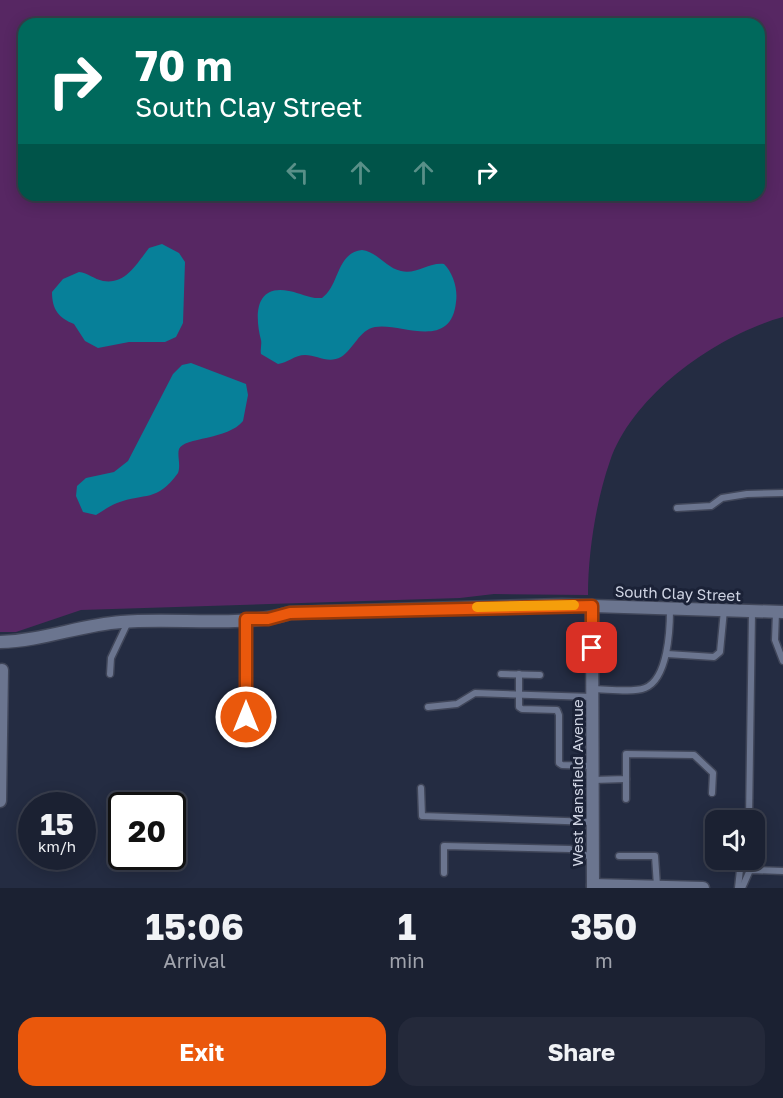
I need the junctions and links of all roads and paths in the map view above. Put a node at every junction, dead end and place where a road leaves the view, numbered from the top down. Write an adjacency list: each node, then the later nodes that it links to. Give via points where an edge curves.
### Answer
1 (783, 494): 2 (lane, via 747,494 722,498 711,506)
2 (677, 508)
3 (592, 606): 4 (street, South Clay Street); 8 (street, South Clay Street, via 290,613); 18 (street, West Mansfield Avenue)
4 (670, 609): 5 (street, South Clay Street); 11 (lane)
5 (724, 610): 6 (street, South Clay Street); 11 (lane, via 720,652 714,657)
6 (752, 611): 7 (street, South Clay Street); 29 (lane)
7 (779, 612): 12 (lane, via 776,640)
8 (246, 619): 9 (street, South Clay Street); 21 (lane)
9 (128, 621): 10 (street, South Clay Street, via 85,626 41,639); 14 (lane, via 111,658)
10 (0, 642)
11 (667, 654): 18 (lane, via 651,684 644,689)
12 (783, 662)
13 (2, 670): 28 (street)
14 (110, 674)
15 (501, 674): 16 (lane)
16 (519, 674): 17 (lane); 19 (lane)
17 (540, 675)
18 (592, 693): 19 (lane); 22 (street, West Mansfield Avenue)
19 (519, 694): 20 (lane, via 474,693 457,704); 22 (lane, via 522,709 557,710 559,763)
20 (428, 707)
21 (245, 739)
22 (593, 766): 24 (street, West Mansfield Avenue)
23 (626, 779): 24 (lane); 26 (lane, via 626,754 694,755 713,773); 27 (lane)
24 (593, 780): 30 (street, West Mansfield Avenue)
25 (421, 788): 30 (lane, via 422,816)
26 (712, 793)
27 (626, 799)
28 (0, 801)
29 (749, 810)
30 (593, 822): 32 (street, West Mansfield Avenue)
31 (619, 856): 37 (lane, via 655,856)
32 (593, 858): 35 (lane, via 570,849 444,846); 36 (street, West Mansfield Avenue)
33 (741, 870): 39 (lane)
34 (783, 871): 39 (lane, via 750,870)
35 (444, 873)
36 (593, 887): 37 (street)
37 (657, 887): 38 (street)
38 (703, 888)
39 (740, 888)

